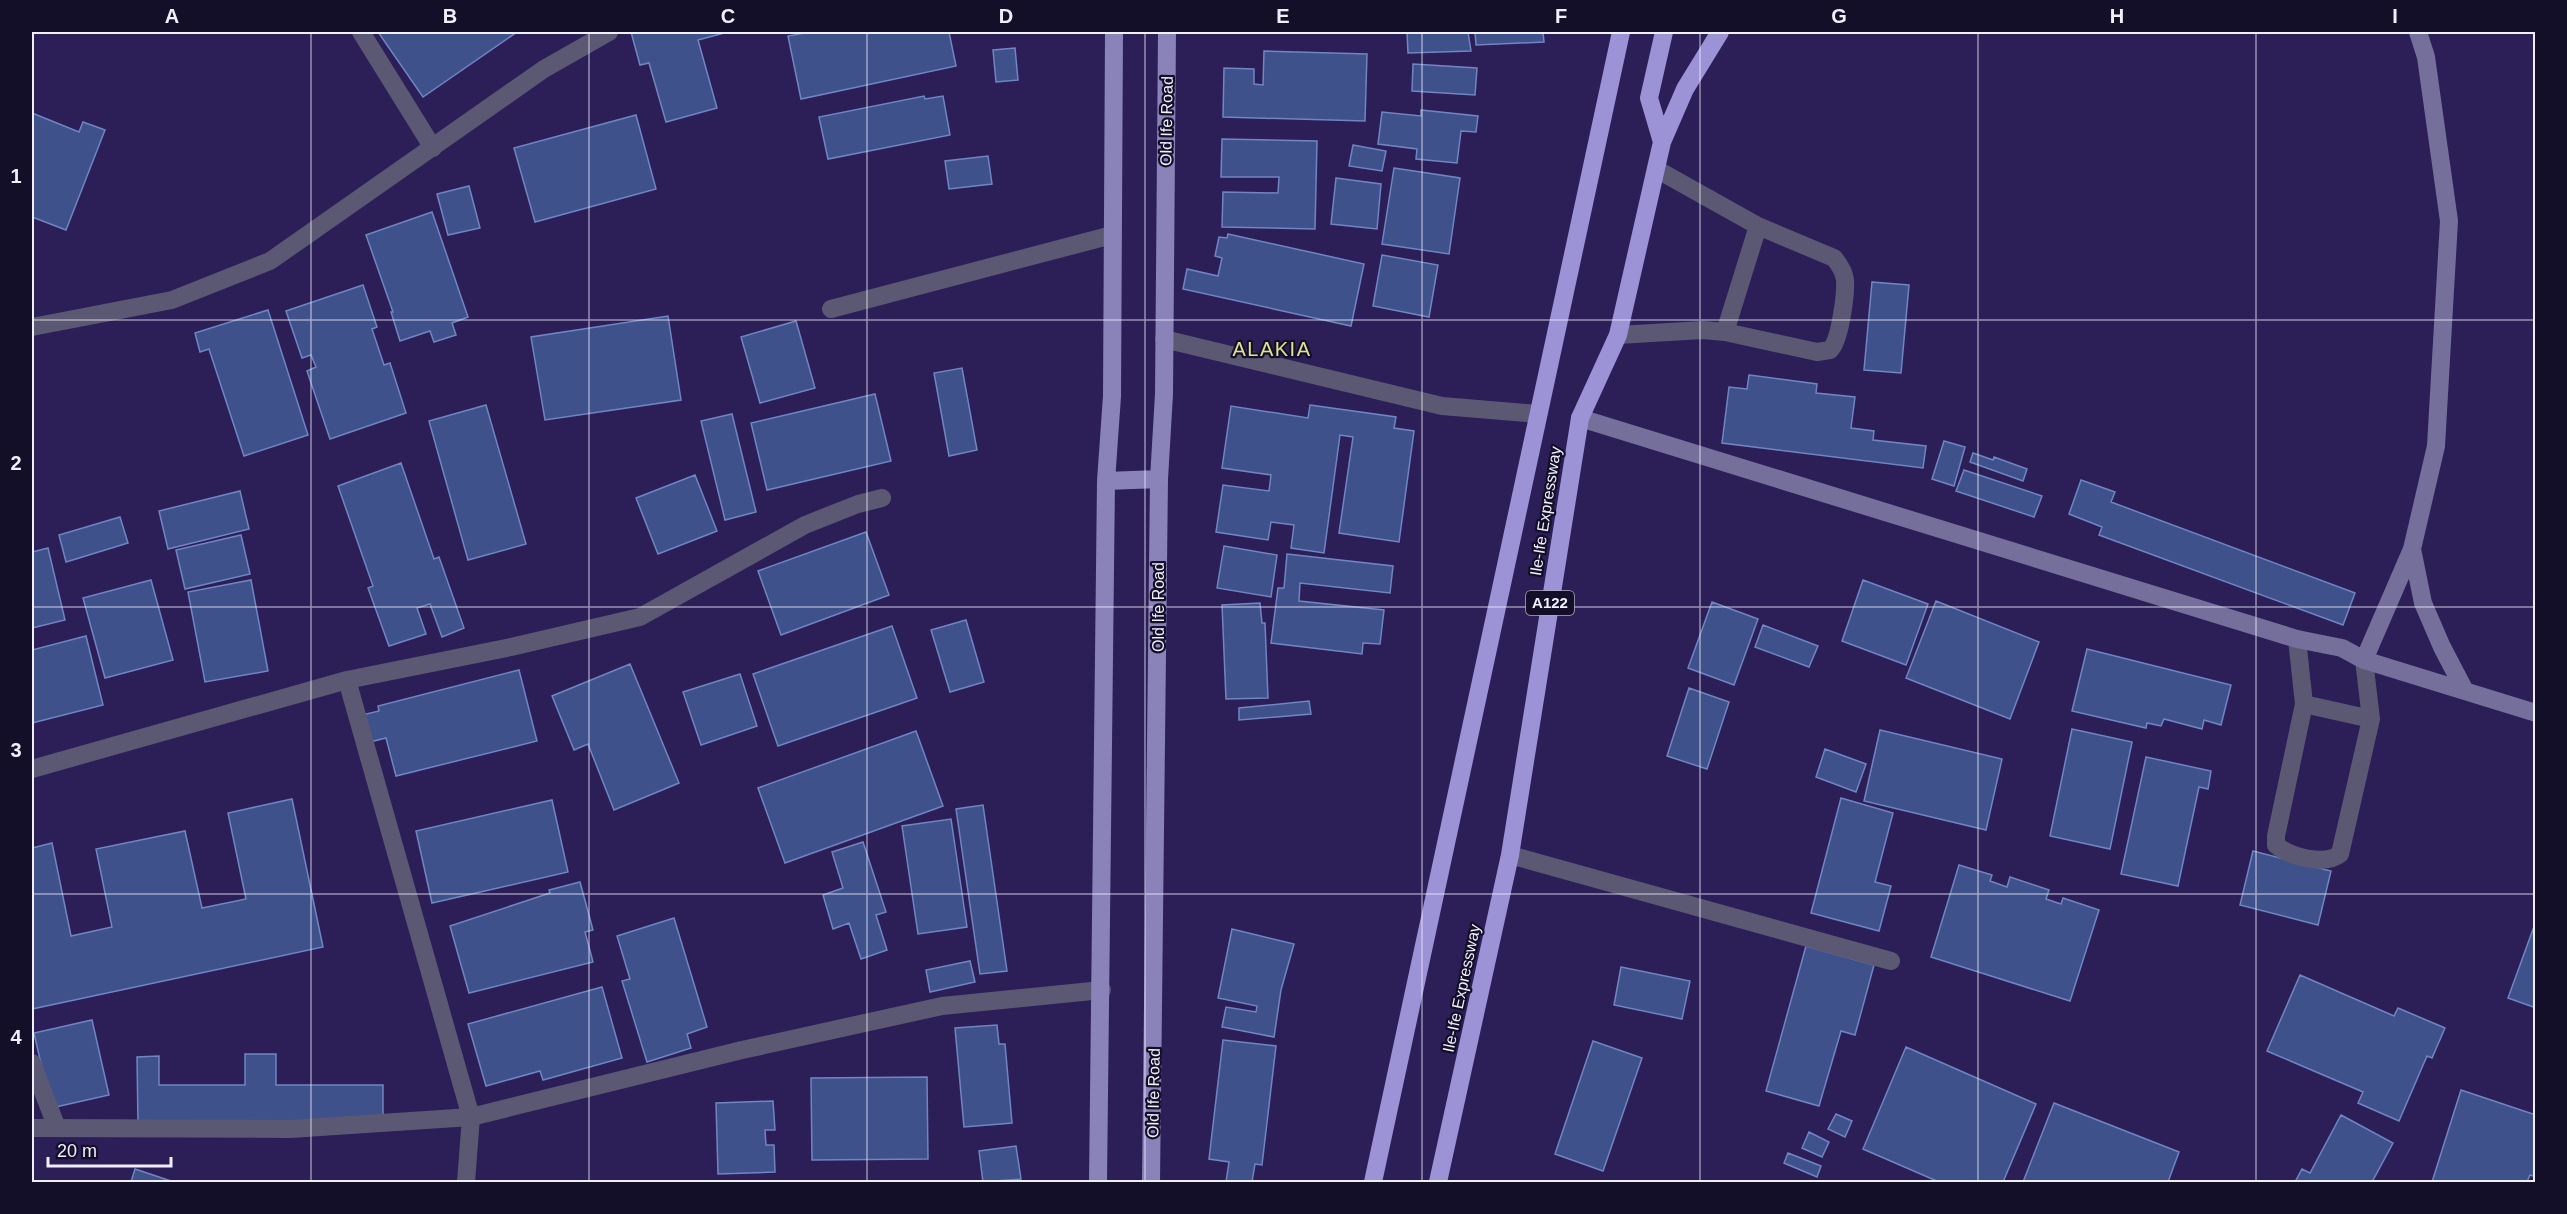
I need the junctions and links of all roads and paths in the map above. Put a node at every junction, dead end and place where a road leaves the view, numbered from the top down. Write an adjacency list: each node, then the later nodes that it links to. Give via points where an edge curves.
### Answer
1 (361, 32): 10 (street)
2 (609, 32): 10 (street, via 544,69)
3 (1114, 32): 13 (main road)
4 (1167, 32): 18 (main road, Old Ife Road)
5 (1621, 32): 19 (highway, Ile-Ife Expressway)
6 (1664, 32): 9 (highway, Ile-Ife Expressway / A122, via 1649,98)
7 (1720, 32): 9 (highway, via 1694,74)
8 (2418, 32): 24 (street, via 2426,57 2449,220 2436,446)
9 (1662, 142): 11 (highway, Ile-Ife Expressway / A122)
10 (433, 148): 15 (street, via 270,261 172,300)
11 (1656, 169): 12 (street); 17 (highway, Ile-Ife Expressway / A122)
12 (1758, 226): 16 (street); 16 (street, via 1834,258 1841,267 1845,279 1837,340 1830,350 1817,352)
13 (1112, 235): 14 (street); 22 (main road, via 1112,396)
14 (831, 309)
15 (32, 327)
16 (1725, 332): 17 (street)
17 (1618, 335): 20 (highway, Ile-Ife Expressway / A122)
18 (1164, 339): 19 (street, via 1442,406); 21 (main road, Old Ife Road)
19 (1538, 414): 43 (highway, Ile-Ife Expressway)
20 (1580, 418): 25 (street); 33 (highway, Ile-Ife Expressway / A122)
21 (1159, 479): 22 (main road); 42 (main road, Old Ife Road)
22 (1106, 481): 35 (main road)
23 (882, 498): 27 (street, via 805,525 640,617)
24 (2412, 549): 26 (street); 28 (street, via 2423,603)
25 (2297, 639): 26 (street, via 2342,648); 29 (street)
26 (2364, 660): 28 (street); 31 (street)
27 (347, 680): 32 (street); 37 (street)
28 (2465, 691): 30 (street)
29 (2304, 704): 31 (street); 31 (street, via 2276,836 2276,845 2283,852 2334,859 2340,854)
30 (2535, 712)
31 (2371, 719)
32 (32, 770)
33 (1510, 855): 34 (street); 44 (highway, Ile-Ife Expressway / A122)
34 (1892, 961)
35 (1101, 990): 37 (street, via 942,1006 742,1050); 41 (main road)
36 (32, 1063): 39 (street)
37 (471, 1117): 39 (street, via 290,1129); 40 (street)
38 (32, 1128): 39 (street)
39 (57, 1128)
40 (466, 1182)
41 (1098, 1182)
42 (1151, 1182)
43 (1373, 1182)
44 (1438, 1182)

